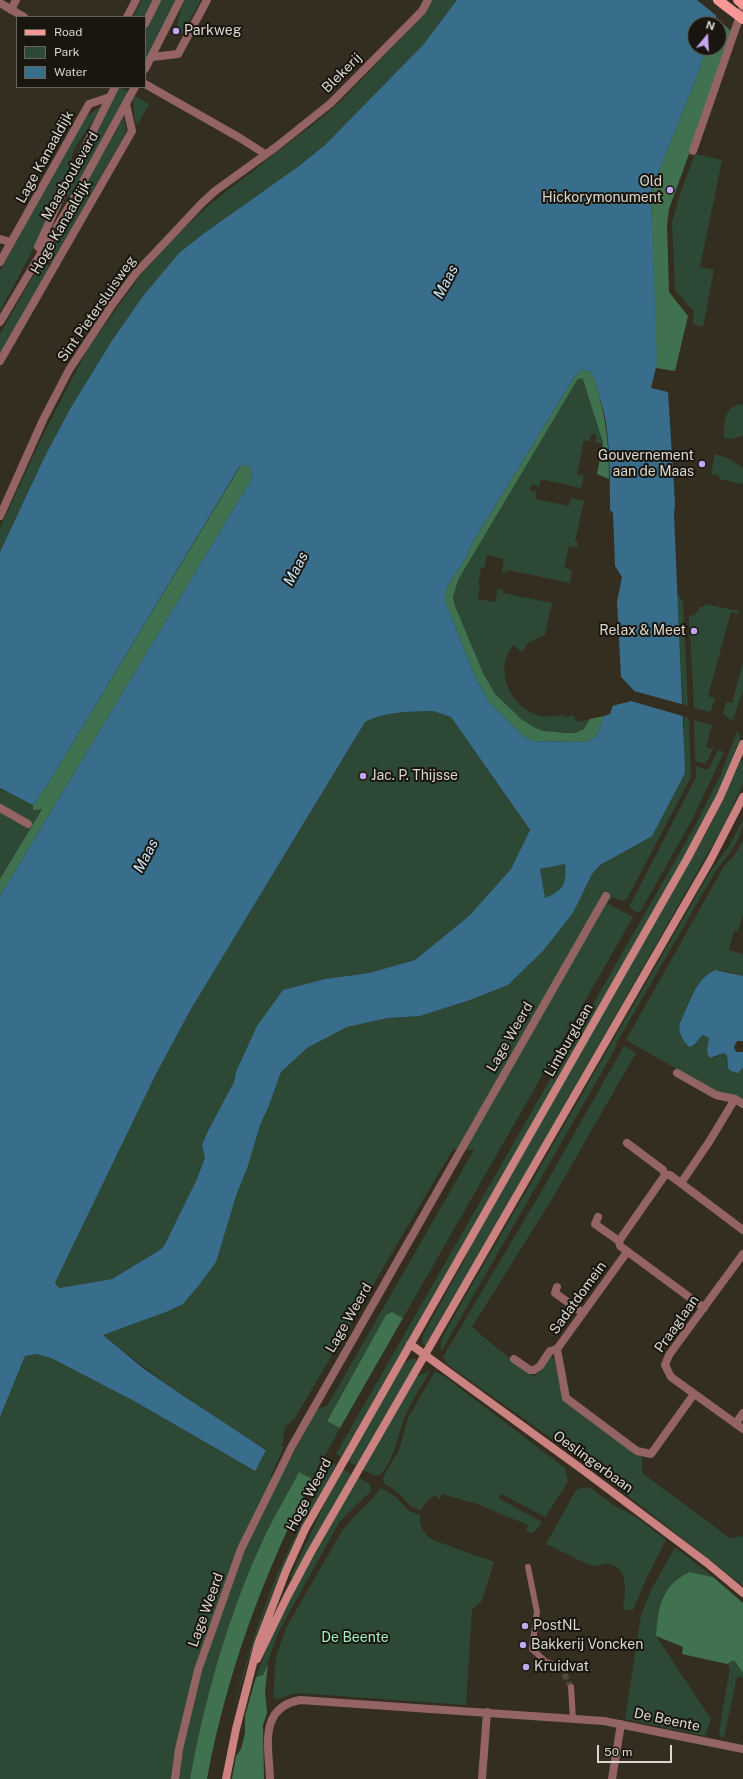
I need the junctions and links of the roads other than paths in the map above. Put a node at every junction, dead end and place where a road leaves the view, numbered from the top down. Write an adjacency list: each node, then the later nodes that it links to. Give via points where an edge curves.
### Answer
1 (16, 0): 11 (street)
2 (136, 0): 13 (street)
3 (157, 0): 15 (street)
4 (180, 0): 16 (street)
5 (207, 0): 16 (street, via 178,54)
6 (428, 0): 24 (street, Blekerij, via 422,11 331,103)
7 (718, 0): 14 (main road, bridge)
8 (738, 0): 10 (main road)
9 (0, 3): 11 (street)
10 (743, 5): 23 (street)
11 (11, 10): 12 (street)
12 (22, 16)
13 (128, 16)
14 (743, 19)
15 (146, 22)
16 (152, 57): 17 (street)
17 (146, 67)
18 (146, 85): 24 (street)
19 (114, 88): 21 (street, Maasboulevard)
20 (134, 88): 22 (street, Maasboulevard)
21 (110, 97): 26 (street, Lage Kanaaldijk, via 89,104); 28 (street, Maasboulevard, via 63,192)
22 (126, 104): 28 (street, Maasboulevard, via 74,198); 30 (street, Hoge Kanaaldijk, via 132,131)
23 (694, 150)
24 (265, 154): 31 (street, Sint Pietersluisweg, via 215,191 187,217 136,273 112,305 63,382)
25 (0, 239): 26 (street)
26 (11, 242): 27 (street, Lage Kanaaldijk)
27 (0, 262)
28 (25, 278): 29 (street, Maasboulevard)
29 (0, 322)
30 (0, 361)
31 (0, 516)
32 (743, 744): 51 (main road, Limburglaan, via 720,797 688,859)
33 (743, 796): 53 (main road, via 710,862)
34 (0, 808): 35 (street)
35 (28, 824)
36 (606, 896): 68 (street, Lage Weerd, via 470,1131 272,1484 242,1549 198,1670 179,1749)
37 (677, 1072): 38 (street, via 716,1095)
38 (735, 1100): 39 (street); 42 (street)
39 (743, 1104)
40 (627, 1142): 41 (street, via 663,1170)
41 (665, 1175): 42 (street); 45 (street)
42 (681, 1183): 44 (street)
43 (598, 1217): 45 (street, via 595,1224)
44 (743, 1230)
45 (619, 1241): 46 (street, via 620,1246)
46 (627, 1252): 49 (street); 50 (street, Sadatdomein)
47 (743, 1254): 49 (street, Praaglaan)
48 (557, 1287): 50 (street, via 555,1293)
49 (704, 1308): 55 (street, Praaglaan, via 669,1355 665,1365 670,1377)
50 (583, 1313): 52 (street, Sadatdomein)
51 (410, 1344): 53 (main road, Oeslingerbaan); 62 (main road, Hoge Weerd, via 305,1529 264,1624)
52 (557, 1349): 54 (street, via 550,1351 540,1366 534,1370); 55 (street, Sadatdomein, via 566,1398 637,1451 651,1454)
53 (425, 1354): 60 (main road, Oeslingerbaan, via 669,1534); 62 (main road, Hoge Weerd, via 311,1552)
54 (514, 1359)
55 (694, 1394): 57 (street, Praaglaan)
56 (743, 1413): 57 (street)
57 (736, 1423): 58 (street, Praaglaan)
58 (743, 1429)
59 (528, 1567): 61 (street, via 537,1612 532,1649 546,1662)
60 (743, 1593)
61 (560, 1666)
62 (252, 1669): 69 (main road, Hoge Weerd)
63 (571, 1687): 65 (street)
64 (487, 1712): 65 (street, De Beente); 70 (street, De Beente, via 300,1700 284,1704 277,1710 270,1726); 71 (street)
65 (573, 1719): 66 (street, De Beente)
66 (621, 1724): 67 (street, De Beente); 72 (street)
67 (743, 1749)
68 (175, 1779)
69 (226, 1779)
70 (270, 1779)
71 (482, 1779)
72 (612, 1779)

